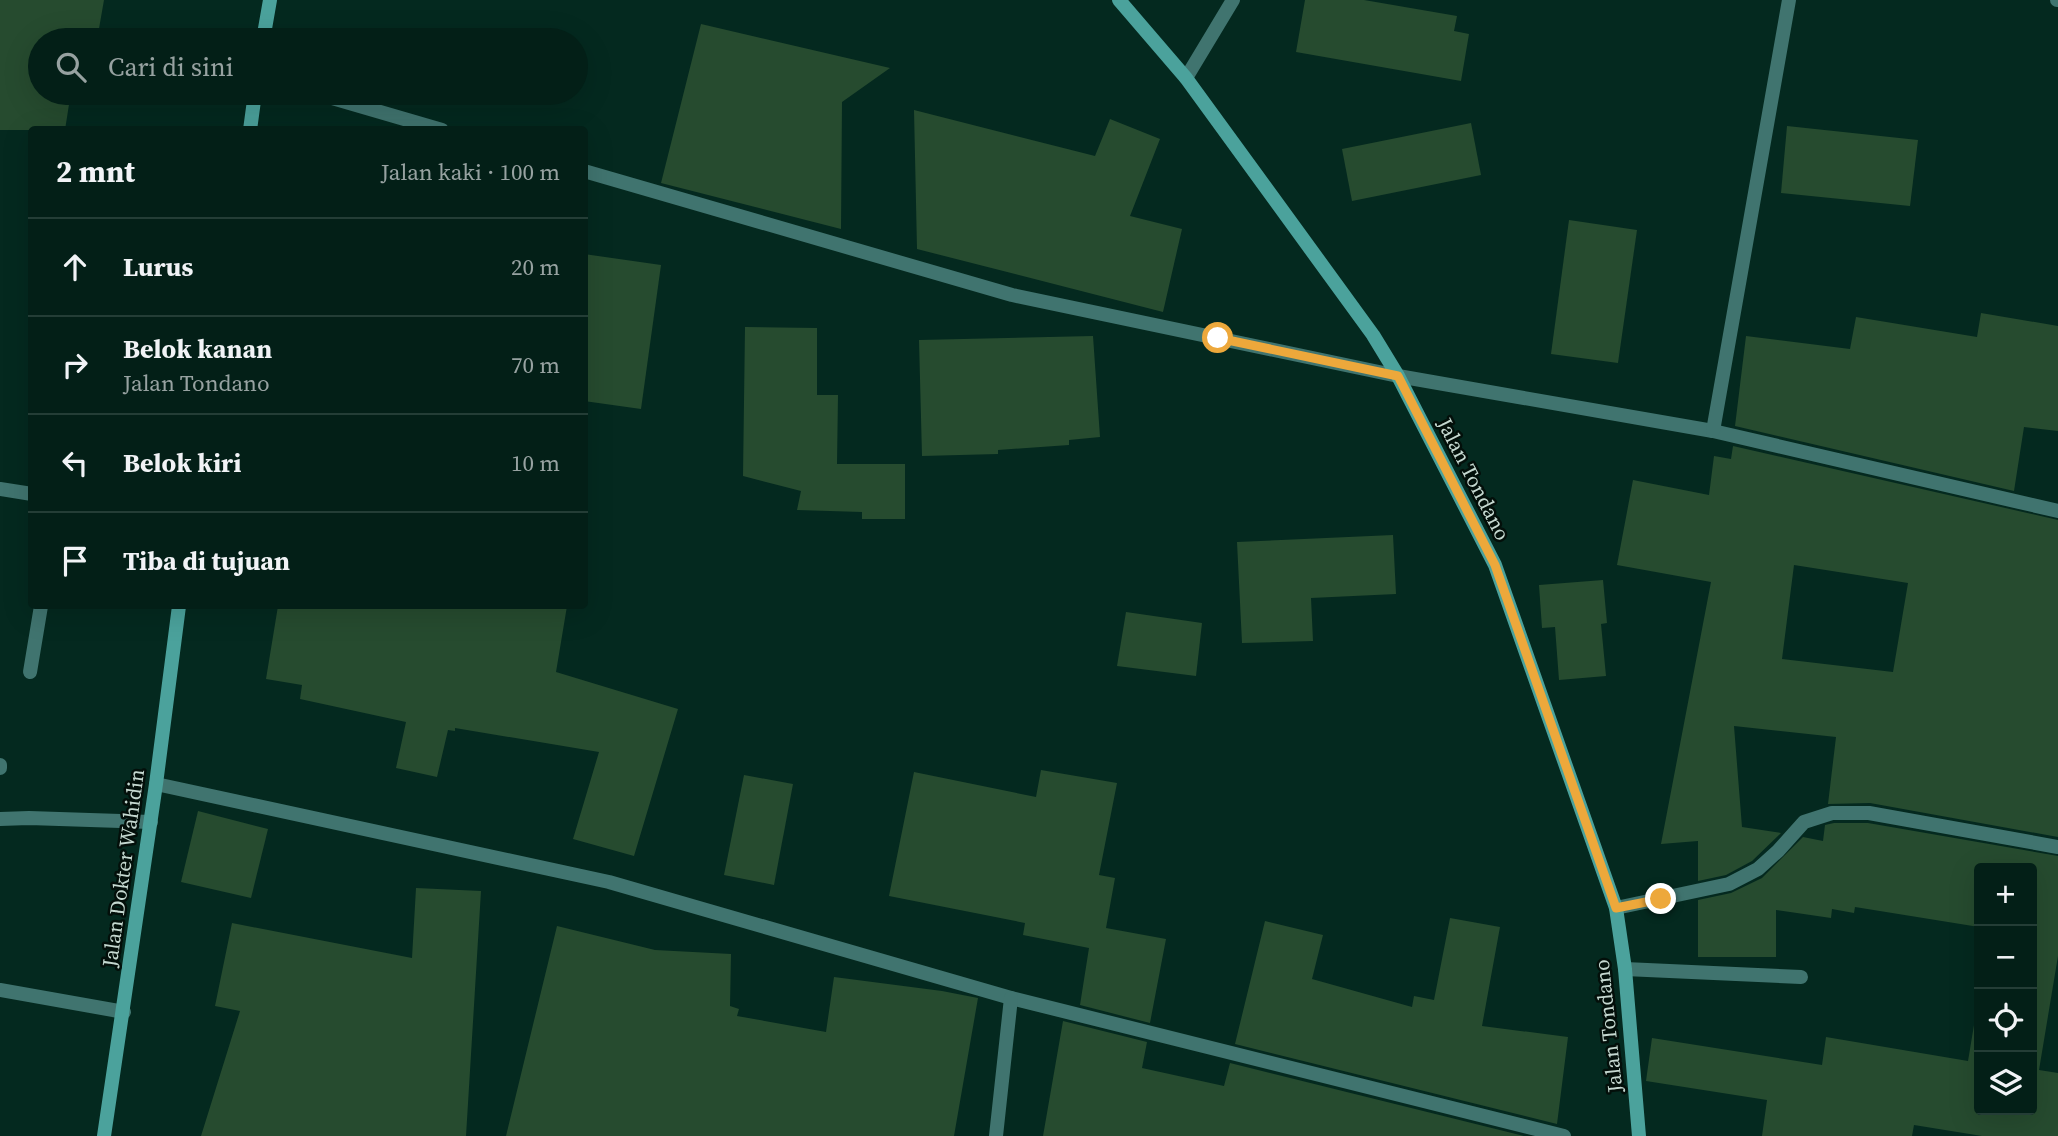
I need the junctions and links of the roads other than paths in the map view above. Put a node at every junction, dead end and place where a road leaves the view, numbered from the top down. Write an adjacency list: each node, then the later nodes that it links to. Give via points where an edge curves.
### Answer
1 (270, 0): 5 (street)
2 (1119, 0): 6 (street, Jalan Tondano)
3 (1233, 0): 6 (street)
4 (1789, 0): 13 (street)
5 (266, 28)
6 (1186, 78): 12 (street, Jalan Tondano)
7 (254, 105): 9 (street)
8 (356, 105): 10 (street)
9 (251, 126)
10 (428, 126)
11 (588, 172): 12 (street, via 1012,295)
12 (1398, 376): 13 (street); 24 (street, Jalan Tondano, via 1495,565)
13 (1713, 431): 16 (street)
14 (0, 489): 15 (street)
15 (28, 493)
16 (2058, 511)
17 (41, 609): 19 (street)
18 (179, 609): 20 (street, Jalan Dokter Wahidin)
19 (30, 673)
20 (156, 784): 22 (street, Jalan Dokter Wahidin); 28 (street, via 609,882)
21 (0, 819): 22 (street)
22 (151, 822): 29 (street, Jalan Dokter Wahidin)
23 (2058, 847): 24 (street, via 1869,813 1832,813 1804,822 1758,869 1729,884)
24 (1616, 908): 25 (street, Jalan Tondano)
25 (1625, 969): 26 (street); 33 (street, Jalan Tondano)
26 (1801, 976)
27 (0, 990): 29 (street)
28 (1011, 998): 31 (street); 32 (street)
29 (124, 1012): 30 (street, Jalan Dokter Wahidin)
30 (104, 1136)
31 (996, 1136)
32 (1563, 1136)
33 (1639, 1136)

